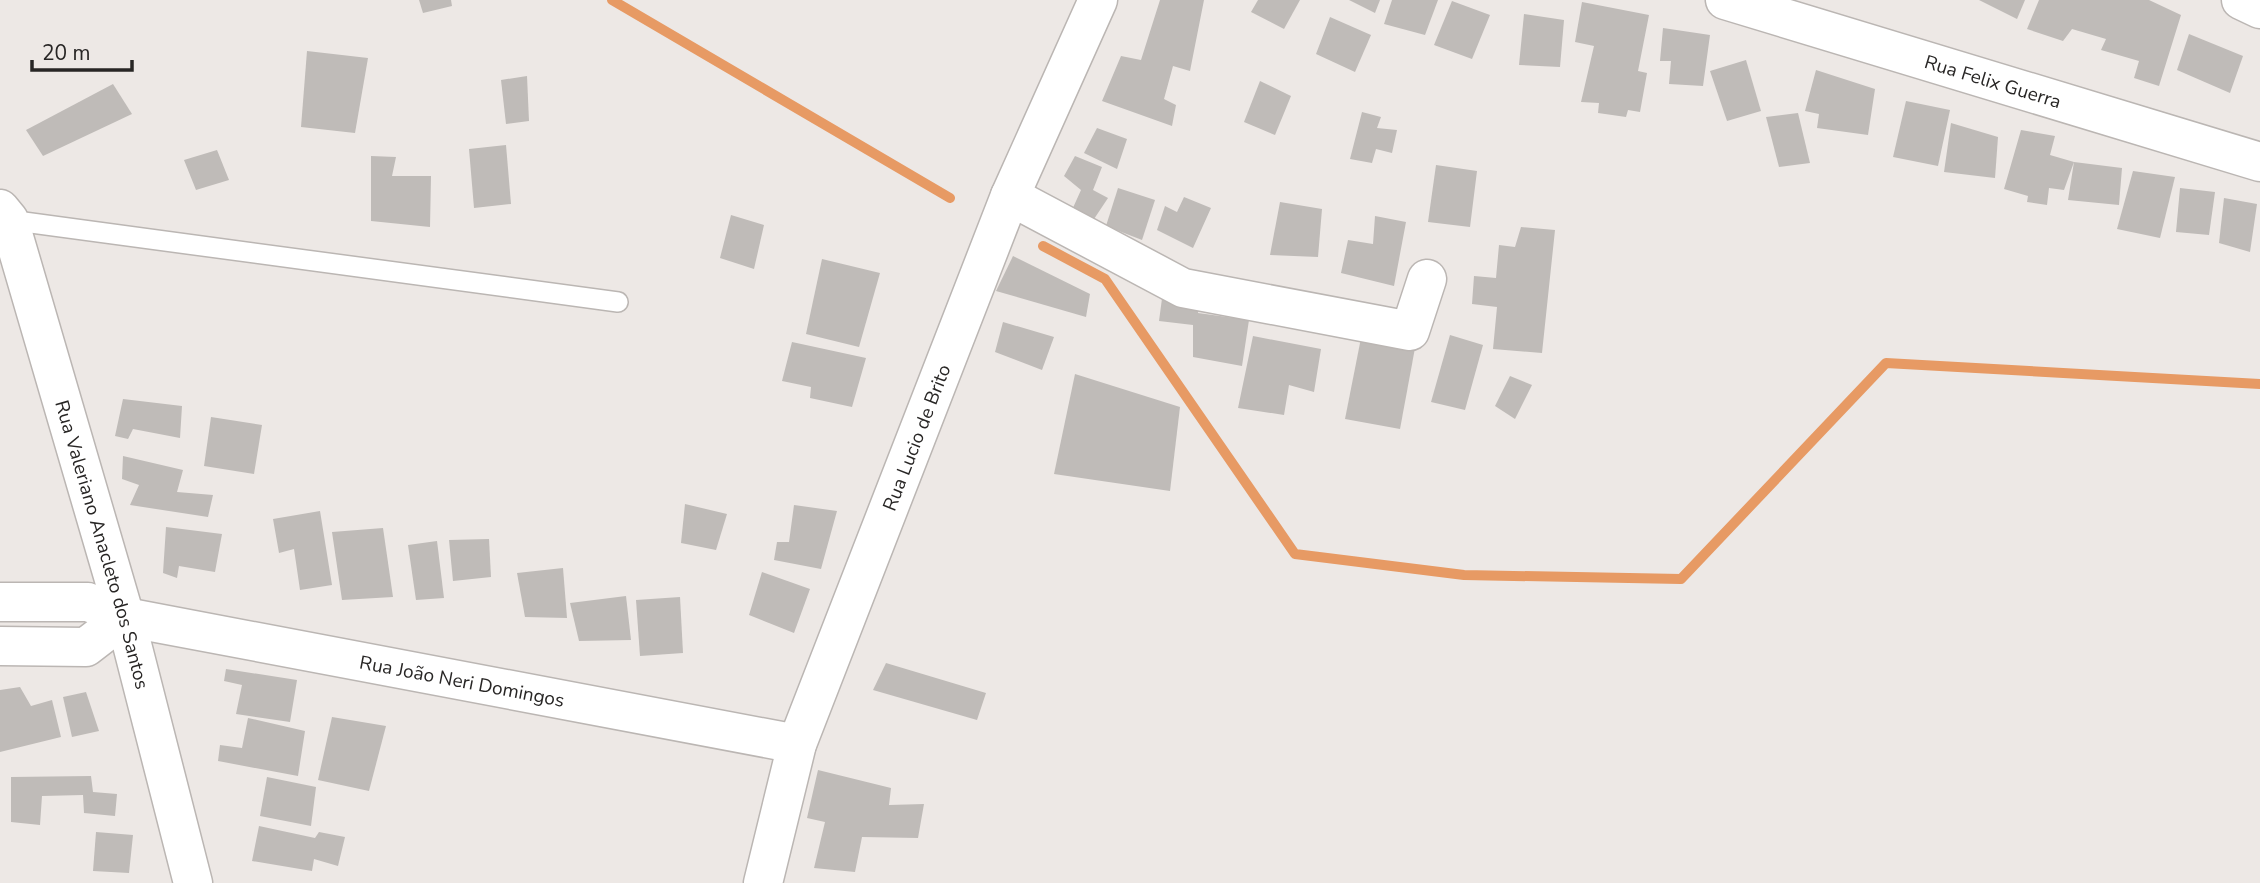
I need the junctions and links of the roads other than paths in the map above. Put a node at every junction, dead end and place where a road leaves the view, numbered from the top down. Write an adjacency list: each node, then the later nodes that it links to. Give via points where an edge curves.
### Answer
1 (1098, 0): 6 (street, Rua Lucio de Brito)
2 (1725, 0): 5 (street, Rua Felix Guerra)
3 (2241, 0): 4 (street)
4 (2260, 9)
5 (2258, 158)
6 (1010, 196): 8 (street, via 1183,288 1410,331); 13 (street, Rua Lucio de Brito)
7 (4, 215): 9 (lane); 11 (street, Rua Valeriano Anacleto dos Santos)
8 (1427, 279)
9 (618, 302)
10 (0, 603): 11 (street, Rua João Neri Domingos, via 88,602)
11 (125, 617): 12 (street, via 86,647); 13 (street, Rua João Neri Domingos); 14 (street, Rua Valeriano Anacleto dos Santos)
12 (0, 646)
13 (797, 744): 15 (street, Rua Lucio de Brito)
14 (193, 883)
15 (763, 883)

